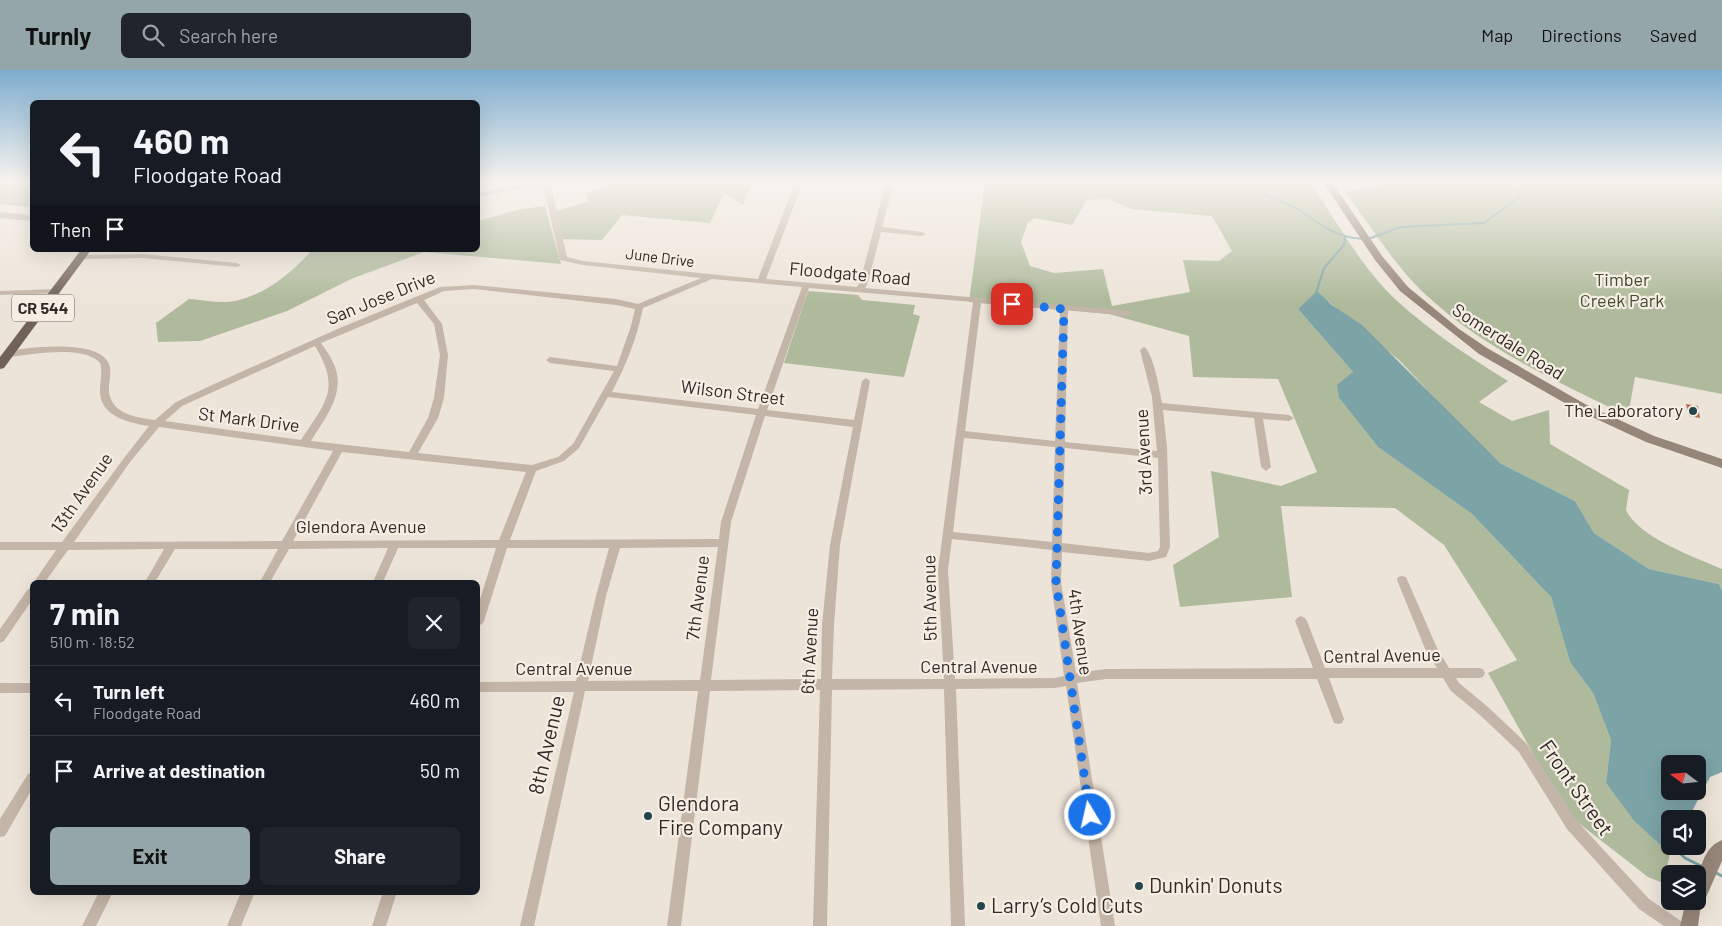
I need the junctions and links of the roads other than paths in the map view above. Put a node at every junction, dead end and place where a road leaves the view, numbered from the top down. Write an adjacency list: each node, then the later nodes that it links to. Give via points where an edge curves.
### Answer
1 (555, 222): 9 (street, June Drive, via 563,258)
2 (784, 222): 10 (street)
3 (880, 222): 5 (street)
4 (1353, 222): 40 (main road, Somerdale Road, via 1404,289 1483,351 1596,414 1658,442)
5 (878, 229): 6 (street); 13 (street)
6 (922, 234)
7 (84, 254): 8 (street); 12 (main road, CR 544)
8 (237, 265)
9 (711, 277): 10 (street, Floodgate Road); 17 (street, Floodgate Road)
10 (761, 282): 11 (street, Floodgate Road)
11 (806, 286): 13 (street, Floodgate Road); 29 (street, 7th Avenue)
12 (56, 291): 14 (street); 22 (main road, CR 544)
13 (859, 291): 16 (street, Floodgate Road)
14 (0, 293)
15 (418, 298): 17 (street, San Jose Drive, via 443,289 474,287); 20 (street, San Jose Drive); 39 (street, via 438,324 444,355 433,418)
16 (977, 301): 18 (street, Floodgate Road); 34 (street, 5th Avenue)
17 (639, 307): 25 (street)
18 (1064, 309): 19 (street, Floodgate Road); 36 (street, 4th Avenue)
19 (1128, 313)
20 (317, 342): 33 (street, San Jose Drive, via 179,404); 35 (street, via 332,371 334,384 330,399)
21 (1144, 350): 28 (street, 3rd Avenue, via 1154,376)
22 (8, 354): 24 (main road, CR 544); 33 (street, St Mark Drive, via 68,350 100,358 104,363 104,396 107,402 115,411 133,420)
23 (550, 360): 25 (street)
24 (0, 365)
25 (620, 369): 27 (street)
26 (866, 381): 32 (street, 6th Avenue)
27 (606, 394): 29 (street, Wilson Street); 42 (street, via 571,453)
28 (1158, 406): 30 (street); 38 (street, 3rd Avenue)
29 (763, 412): 32 (street, Wilson Street); 44 (street, 7th Avenue, via 742,468)
30 (1258, 416): 31 (street); 41 (street)
31 (1289, 418)
32 (857, 424): 66 (street, 6th Avenue, via 835,546)
33 (155, 425): 35 (street, St Mark Drive); 51 (street, 13th Avenue, via 126,460)
34 (960, 434): 36 (street); 43 (street, 5th Avenue)
35 (304, 444): 37 (street, St Mark Drive)
36 (1059, 444): 38 (street); 52 (street, 4th Avenue)
37 (339, 448): 39 (street, St Mark Drive); 45 (street)
38 (1161, 454): 52 (street, 3rd Avenue, via 1165,547 1162,554 1149,557)
39 (411, 456): 42 (street, St Mark Drive)
40 (1722, 464)
41 (1266, 467)
42 (532, 469): 47 (street)
43 (948, 535): 52 (street); 68 (street, 5th Avenue, via 943,570)
44 (723, 543): 48 (street, Glendora Avenue); 67 (street, 7th Avenue)
45 (284, 544): 46 (street, Glendora Avenue); 49 (street, Glendora Avenue); 55 (street)
46 (395, 544): 47 (street, Glendora Avenue); 56 (street)
47 (503, 544): 48 (street, Glendora Avenue); 59 (street)
48 (616, 544): 70 (street, 8th Avenue)
49 (172, 545): 51 (street, Glendora Avenue); 54 (street)
50 (0, 546): 51 (street, Glendora Avenue)
51 (66, 546): 53 (street, 13th Avenue)
52 (1056, 548): 65 (street, 4th Avenue, via 1056,582)
53 (41, 580)
54 (151, 580)
55 (266, 580)
56 (379, 580)
57 (1402, 580): 62 (street, Front Street)
58 (30, 595): 61 (street)
59 (480, 615)
60 (1301, 621): 64 (street)
61 (0, 638)
62 (1444, 672): 63 (street, Central Avenue); 64 (street, Central Avenue); 90 (street, Front Street, via 1455,687 1523,748 1572,824 1644,904)
63 (1479, 673)
64 (1322, 675): 65 (street, Central Avenue, via 1106,674); 73 (street)
65 (1069, 680): 68 (street, Central Avenue); 89 (street, 4th Avenue)
66 (825, 684): 67 (street, Central Avenue); 68 (street, Central Avenue); 87 (street, 6th Avenue)
67 (705, 685): 70 (street, Central Avenue); 86 (street, 7th Avenue)
68 (950, 685): 88 (street, 5th Avenue)
69 (480, 687): 70 (street, Central Avenue)
70 (581, 687): 85 (street, 8th Avenue)
71 (0, 688): 72 (street)
72 (30, 688)
73 (1338, 719)
74 (30, 781): 75 (street)
75 (0, 832)
76 (1718, 854): 77 (main road)
77 (1706, 879)
78 (104, 895): 82 (street)
79 (247, 895): 83 (street)
80 (389, 895): 84 (street)
81 (1691, 910): 91 (main road)
82 (89, 926)
83 (234, 926)
84 (379, 926)
85 (527, 926)
86 (674, 926)
87 (820, 926)
88 (958, 926)
89 (1108, 926)
90 (1676, 926)
91 (1689, 926)

